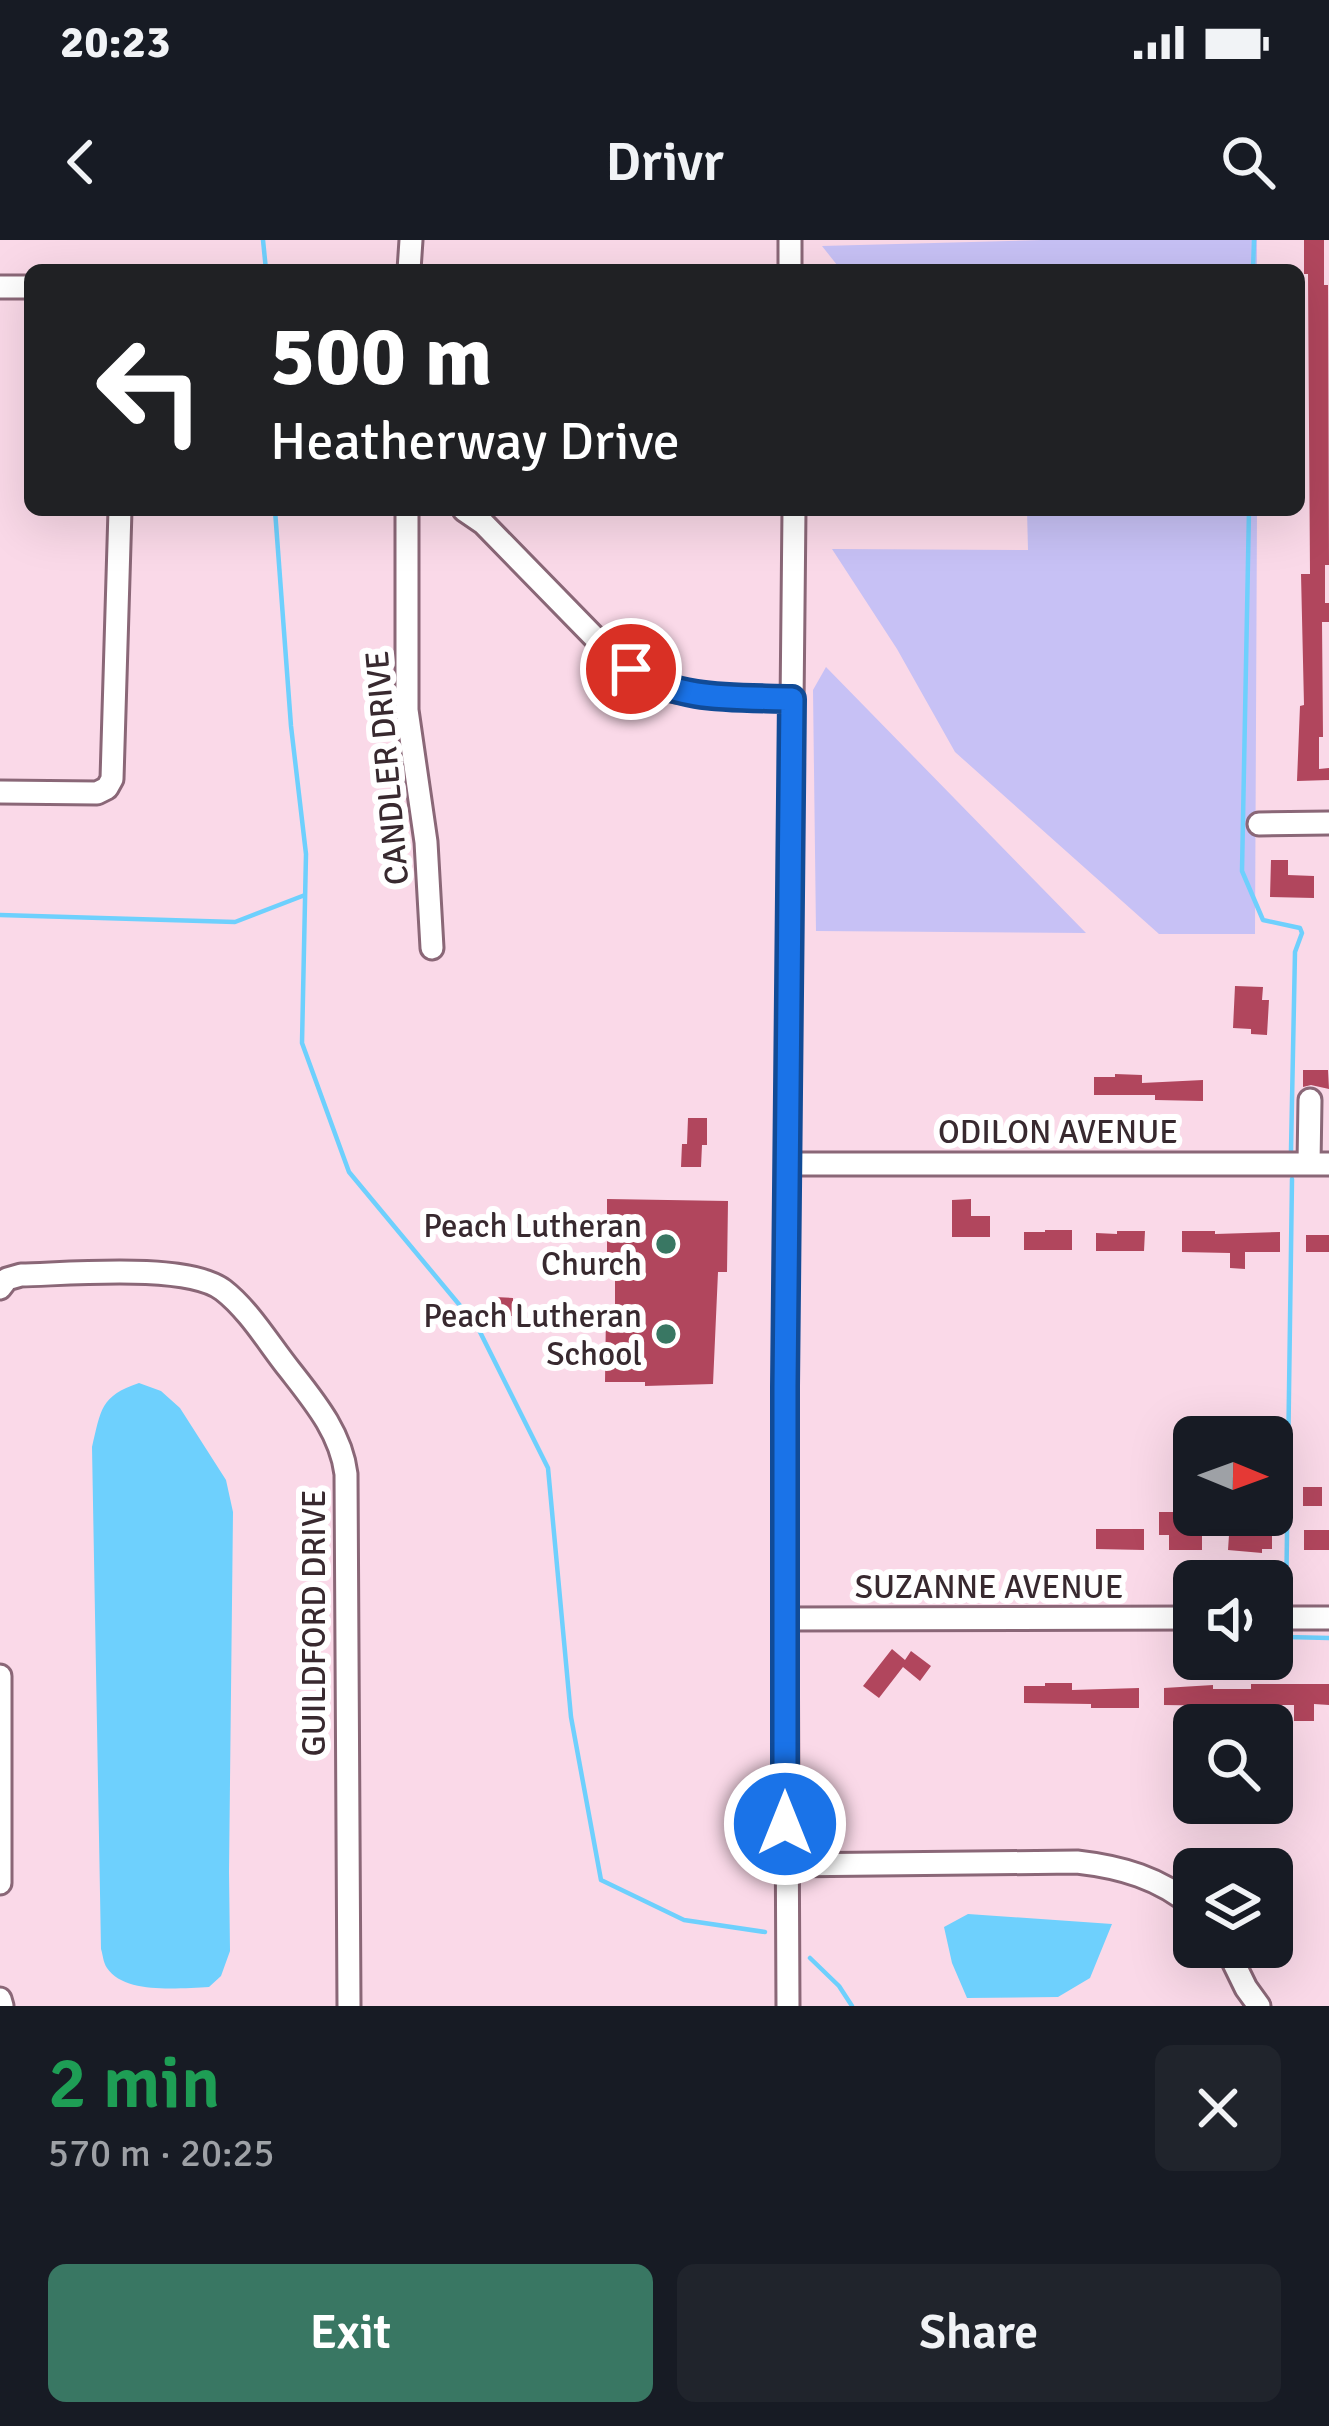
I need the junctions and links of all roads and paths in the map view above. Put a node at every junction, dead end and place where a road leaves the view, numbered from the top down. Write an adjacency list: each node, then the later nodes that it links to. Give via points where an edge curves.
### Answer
1 (120, 516): 6 (street, via 114,772 107,788 90,794)
2 (407, 516): 9 (street, CANDLER DRIVE, via 407,710 427,842)
3 (473, 516): 5 (street, via 649,681 712,697)
4 (794, 516): 5 (street)
5 (792, 699): 11 (street)
6 (0, 791)
7 (1329, 823): 8 (street)
8 (1259, 824)
9 (432, 948)
10 (1310, 1100): 12 (street)
11 (788, 1163): 12 (street, ODILON AVENUE); 17 (street)
12 (1319, 1164)
13 (1, 1285): 23 (street, GUILDFORD DRIVE, via 21,1275 166,1273 212,1283 236,1303 336,1437 346,1474)
14 (1173, 1618): 17 (street, SUZANNE AVENUE)
15 (1293, 1618): 16 (street)
16 (1329, 1618)
17 (784, 1619): 19 (street)
18 (0, 1676): 20 (street)
19 (785, 1865): 21 (street, via 1077,1862); 24 (street)
20 (0, 1883)
21 (1173, 1892)
22 (1236, 1968): 25 (street)
23 (349, 2006)
24 (788, 2006)
25 (1259, 2006)

